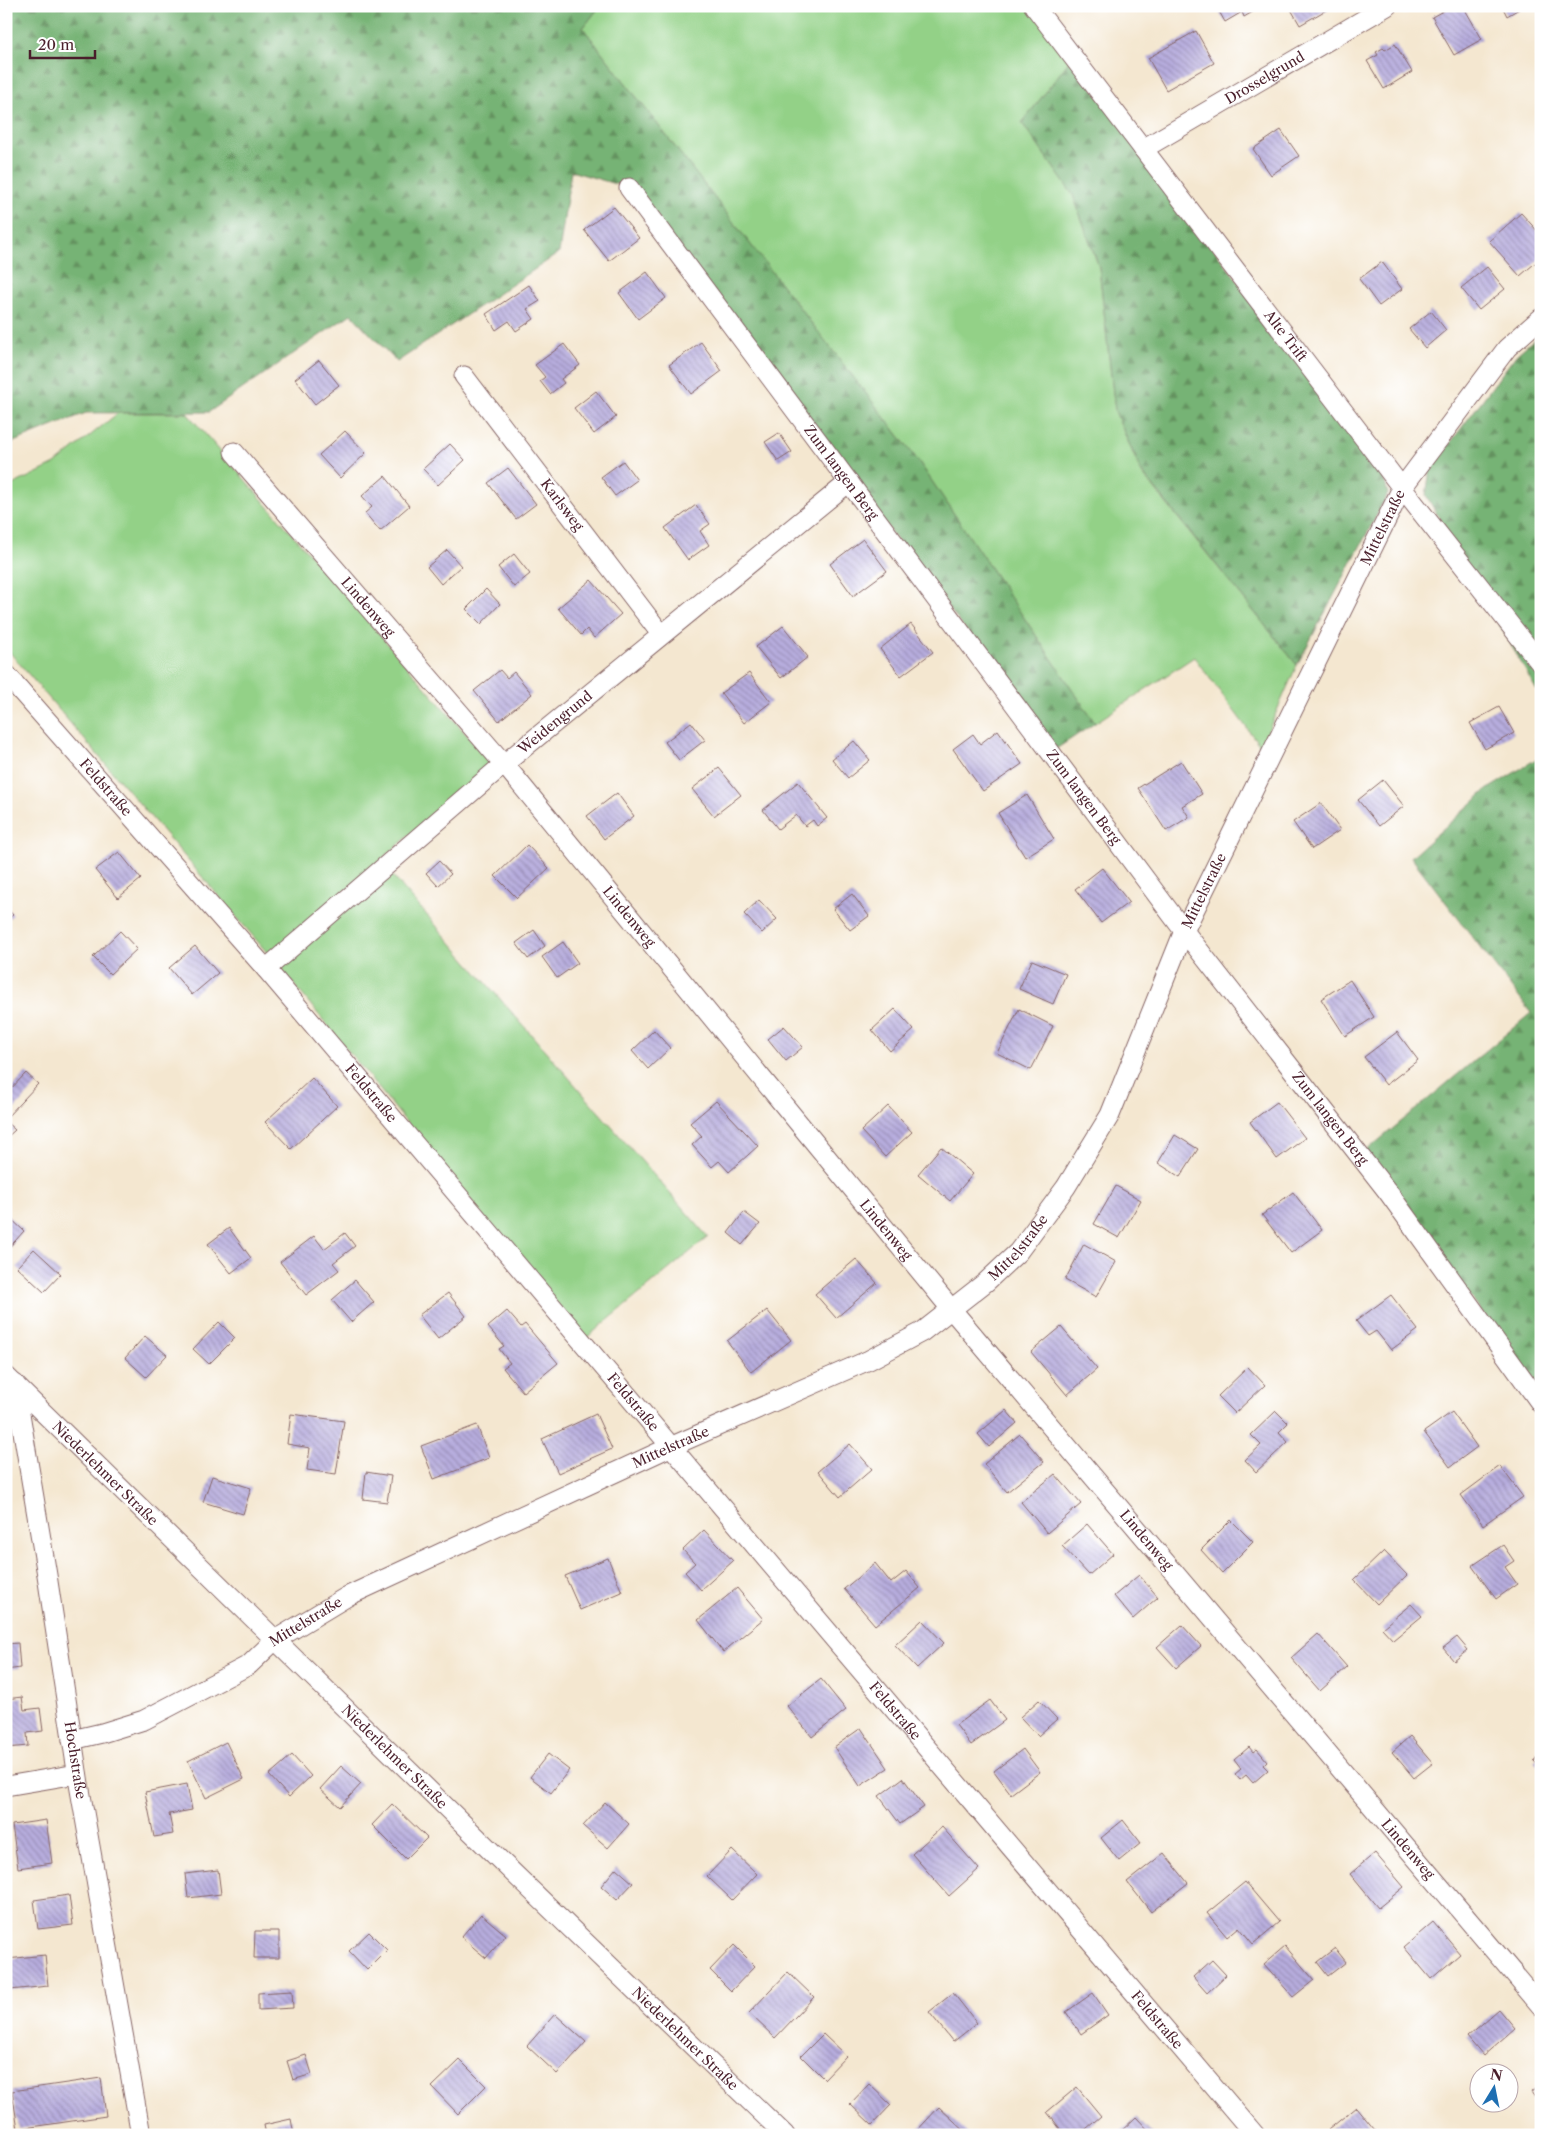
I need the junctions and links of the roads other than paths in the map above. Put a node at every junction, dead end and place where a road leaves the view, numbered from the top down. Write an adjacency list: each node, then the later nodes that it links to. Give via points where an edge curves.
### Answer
1 (1034, 6): 3 (street, Alte Trift)
2 (1387, 6): 3 (street, Drosselgrund)
3 (1143, 150): 9 (street, Alte Trift)
4 (629, 188): 8 (street, Zum langen Berg)
5 (1541, 318): 9 (street, Mittelstraße, via 1507,348)
6 (464, 376): 10 (street, Karlsweg)
7 (234, 452): 13 (street, Lindenweg)
8 (849, 482): 10 (street, Weidengrund); 14 (street, Zum langen Berg)
9 (1402, 488): 11 (street, Alte Trift); 14 (street, Mittelstraße)
10 (661, 634): 13 (street, Weidengrund)
11 (1541, 664)
12 (6, 674): 15 (street, Feldstraße)
13 (504, 764): 15 (street, Weidengrund); 16 (street, Lindenweg)
14 (1184, 931): 16 (street, Mittelstraße, via 1105,1123 1066,1187 1018,1252); 18 (street, Zum langen Berg, via 1388,1192)
15 (266, 969): 19 (street, Feldstraße)
16 (952, 1310): 19 (street, Mittelstraße, via 922,1332 869,1360); 24 (street, Lindenweg)
17 (11, 1380): 20 (street, Niederlehmer Straße); 21 (street, Hochstraße, via 47,1576)
18 (1541, 1404)
19 (670, 1447): 20 (street, Mittelstraße, via 348,1596); 27 (street, Feldstraße)
20 (275, 1640): 21 (street, Mittelstraße, via 250,1665 144,1720); 26 (street, Niederlehmer Straße)
21 (72, 1740): 22 (street, Hochstraße)
22 (77, 1774): 23 (street); 25 (street, Hochstraße)
23 (6, 1786)
24 (1541, 2006)
25 (141, 2135)
26 (785, 2135)
27 (1255, 2135)

